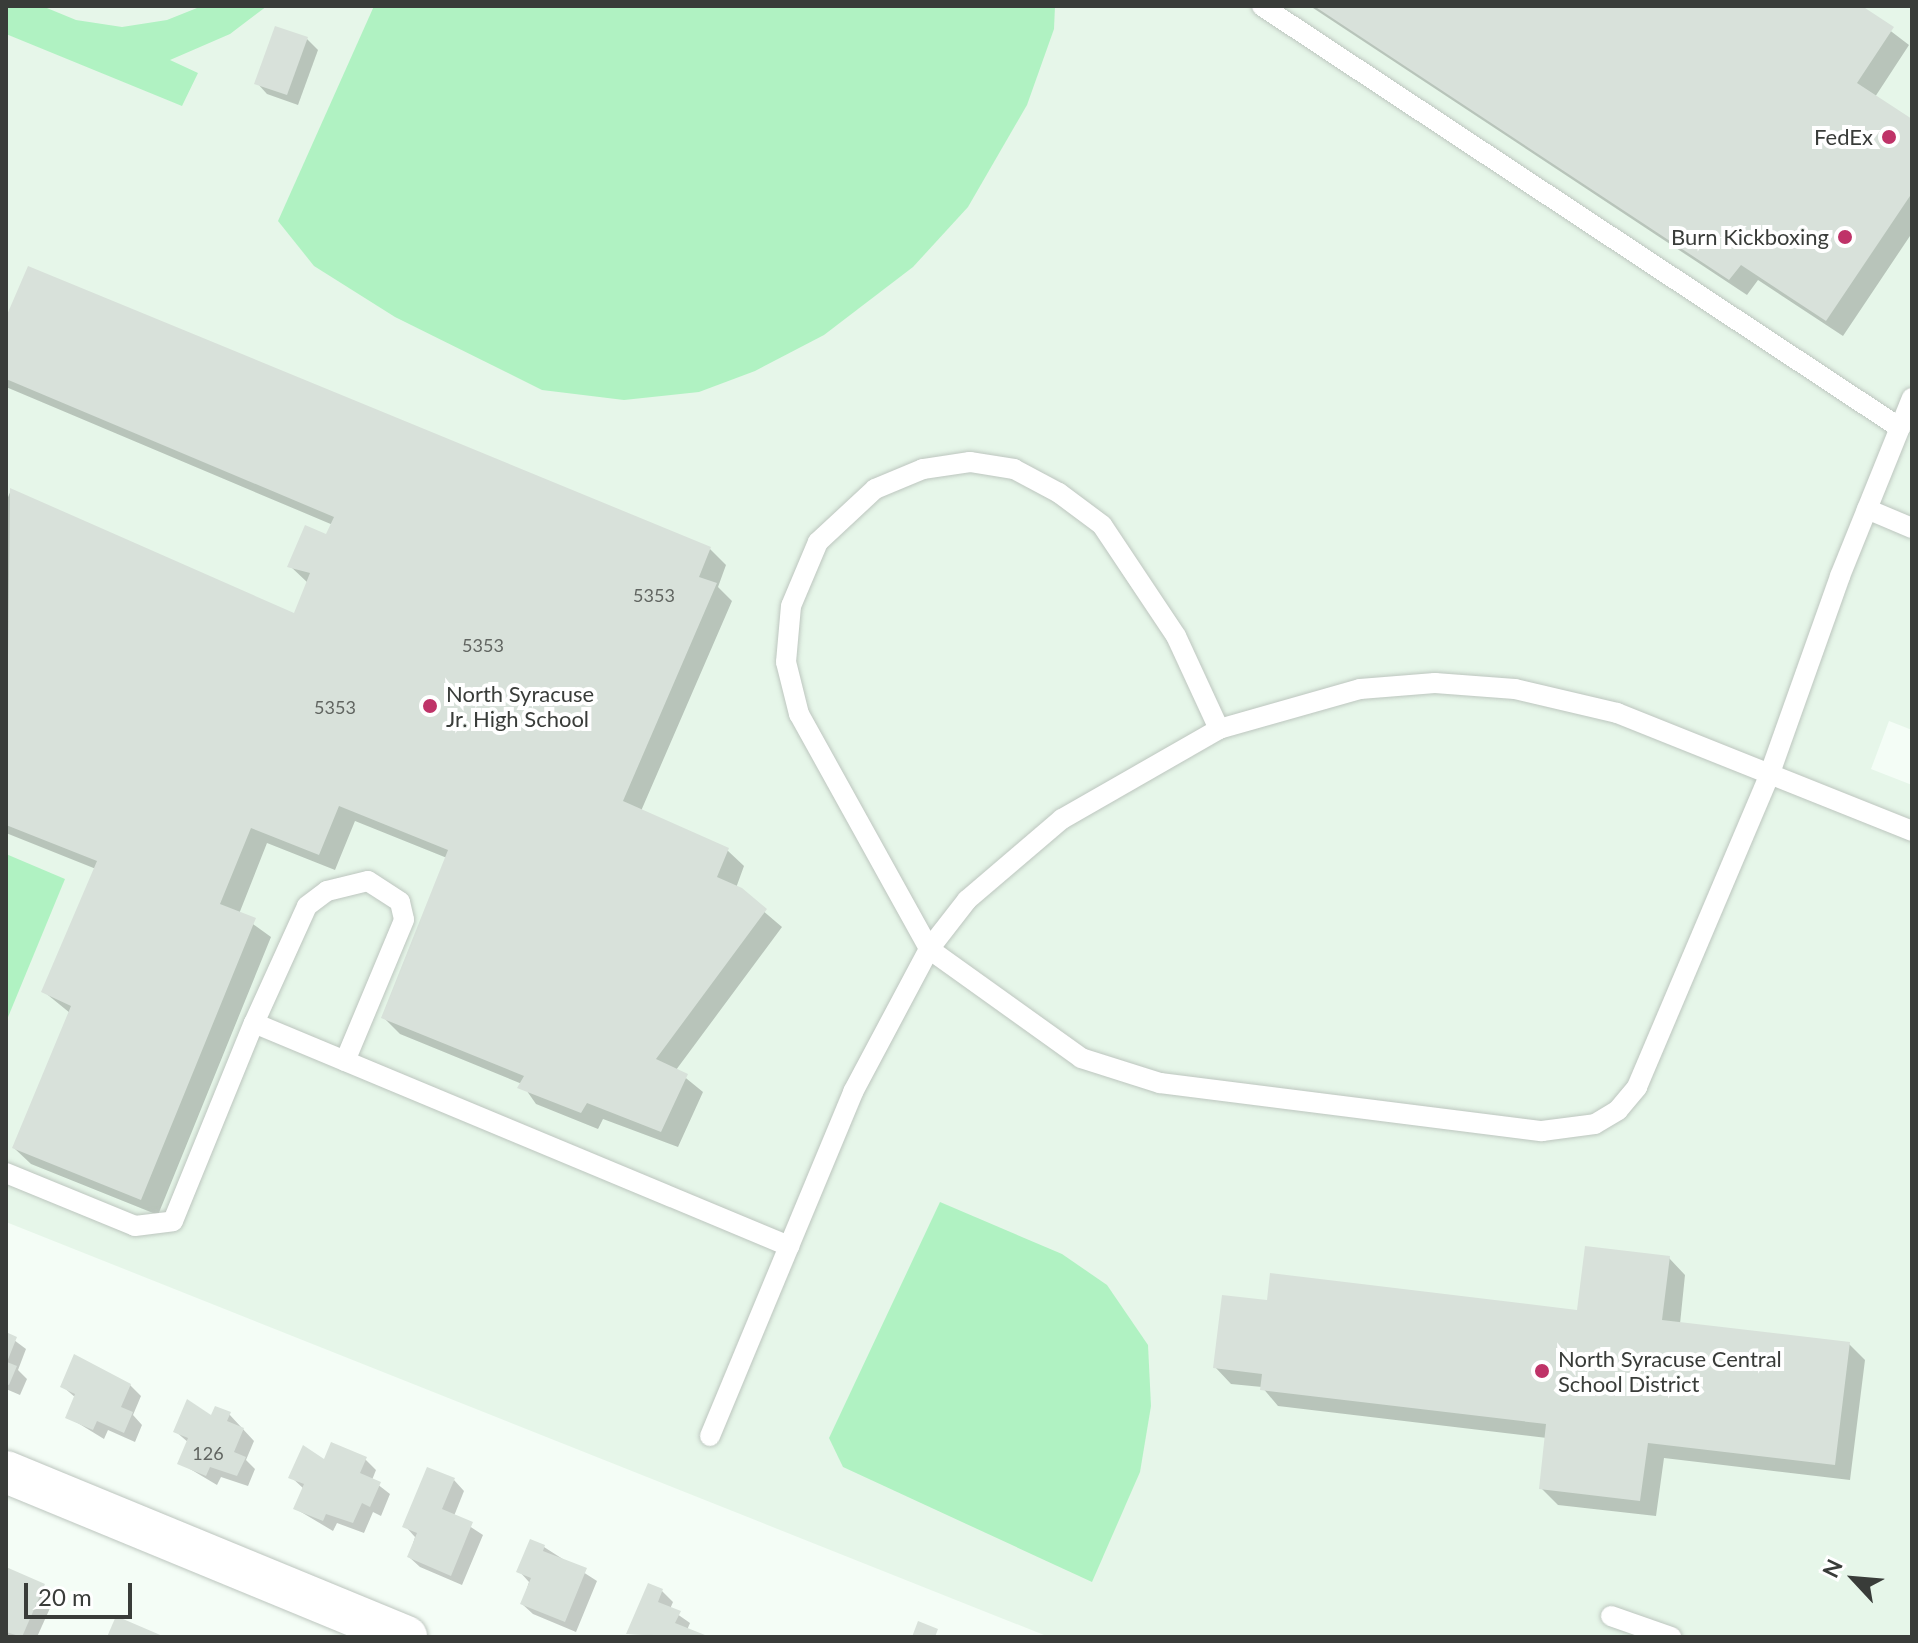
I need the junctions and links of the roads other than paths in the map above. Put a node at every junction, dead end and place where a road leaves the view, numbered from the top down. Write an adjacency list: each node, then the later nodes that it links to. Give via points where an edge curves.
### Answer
1 (1262, 6): 3 (lane)
2 (1912, 398): 3 (lane)
3 (1900, 428): 4 (lane)
4 (1867, 509): 5 (lane); 7 (lane)
5 (1912, 528)
6 (1219, 729): 7 (lane, via 1360,689 1435,683 1515,689 1617,713); 9 (lane, via 1062,819 967,900); 9 (lane, via 1176,636 1102,525 1059,493 1014,469 970,462 923,469 875,489 836,522 803,571 791,606 786,662 799,714)
7 (1770, 773): 8 (lane); 9 (lane, via 1637,1087 1618,1110 1595,1124 1564,1132 1160,1083 1081,1058)
8 (1912, 831)
9 (929, 949): 13 (lane, via 853,1092)
10 (254, 1023): 11 (lane); 11 (lane, via 307,906 327,891 368,881 400,902 404,920); 12 (lane, via 173,1221 135,1226)
11 (345, 1061): 13 (lane)
12 (6, 1173)
13 (789, 1246): 14 (lane)
14 (710, 1436)
15 (6, 1472): 17 (street)
16 (1611, 1616): 18 (lane)
17 (406, 1637)
18 (1671, 1637)

